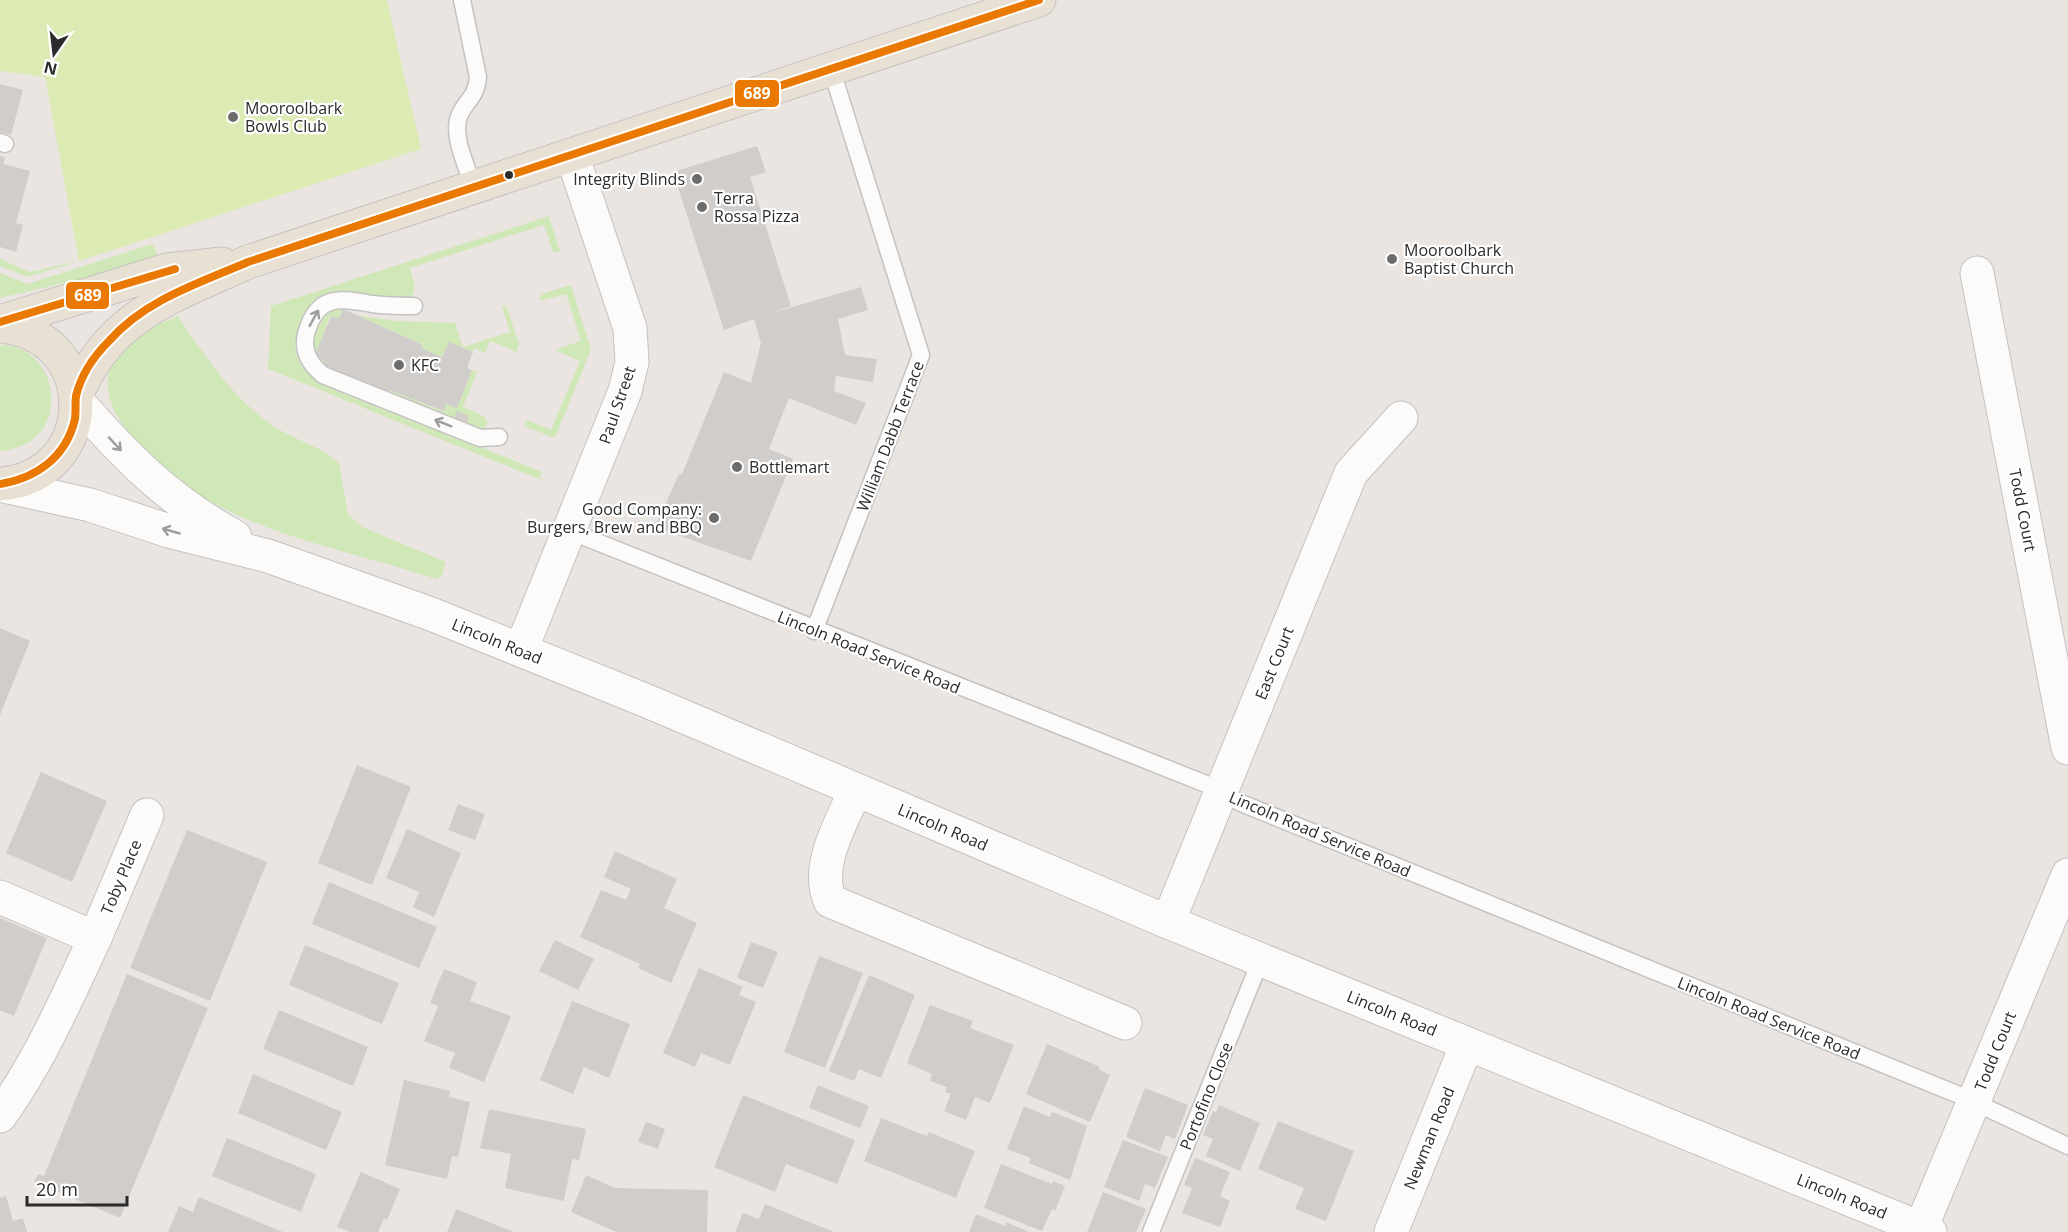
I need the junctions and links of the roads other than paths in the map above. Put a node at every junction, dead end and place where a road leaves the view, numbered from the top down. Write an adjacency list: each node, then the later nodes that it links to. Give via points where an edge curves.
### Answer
1 (462, 0): 6 (lane, via 478,77 477,88 459,116 457,128)
2 (1039, 0): 3 (main road)
3 (992, 7): 4 (main road)
4 (831, 68): 5 (main road); 17 (lane, William Dabb Terrace, via 921,355)
5 (572, 155): 6 (main road); 15 (street, Paul Street, via 621,296 633,347 625,391)
6 (474, 188): 7 (main road)
7 (248, 262): 10 (main road, via 167,270); 11 (main road, via 139,314 105,344)
8 (1977, 273): 19 (street, Todd Court)
9 (414, 306): 13 (lane, one-way to 9, via 480,438 323,375 309,360 305,351 307,333 326,303 340,298)
10 (0, 324): 11 (main road, via 23,330 49,344 67,365)
11 (76, 398): 14 (main road, via 72,428 60,453 33,475); 16 (street, Lincoln Road, one-way to 16, via 136,467 167,493 208,522)
12 (1401, 418): 21 (street, East Court, via 1351,473)
13 (499, 437)
14 (0, 484): 16 (street, Lincoln Road, one-way to 14)
15 (567, 530): 17 (lane, Lincoln Road Service Road); 18 (street, Paul Street)
16 (268, 555): 18 (street, Lincoln Road)
17 (814, 631): 21 (lane, Lincoln Road Service Road)
18 (521, 650): 20 (street, Lincoln Road)
19 (2068, 748)
20 (855, 791): 25 (street, Lincoln Road); 28 (street, via 830,851 823,885 830,901)
21 (1222, 793): 25 (street, East Court); 30 (lane, Lincoln Road Service Road)
22 (147, 815): 26 (street, Toby Place)
23 (2068, 875): 30 (street, Todd Court)
24 (0, 897): 26 (street)
25 (1168, 922): 27 (street, Lincoln Road)
26 (94, 938): 31 (street, Toby Place, via 48,1040)
27 (1261, 959): 29 (street, Lincoln Road); 34 (lane, Portofino Close)
28 (1125, 1023)
29 (1467, 1044): 33 (street, Lincoln Road); 35 (street, Newman Road)
30 (1974, 1101): 32 (lane, Lincoln Road Service Road); 33 (street, Todd Court)
31 (0, 1116)
32 (2068, 1146)
33 (1926, 1230)
34 (1150, 1232)
35 (1391, 1232)

